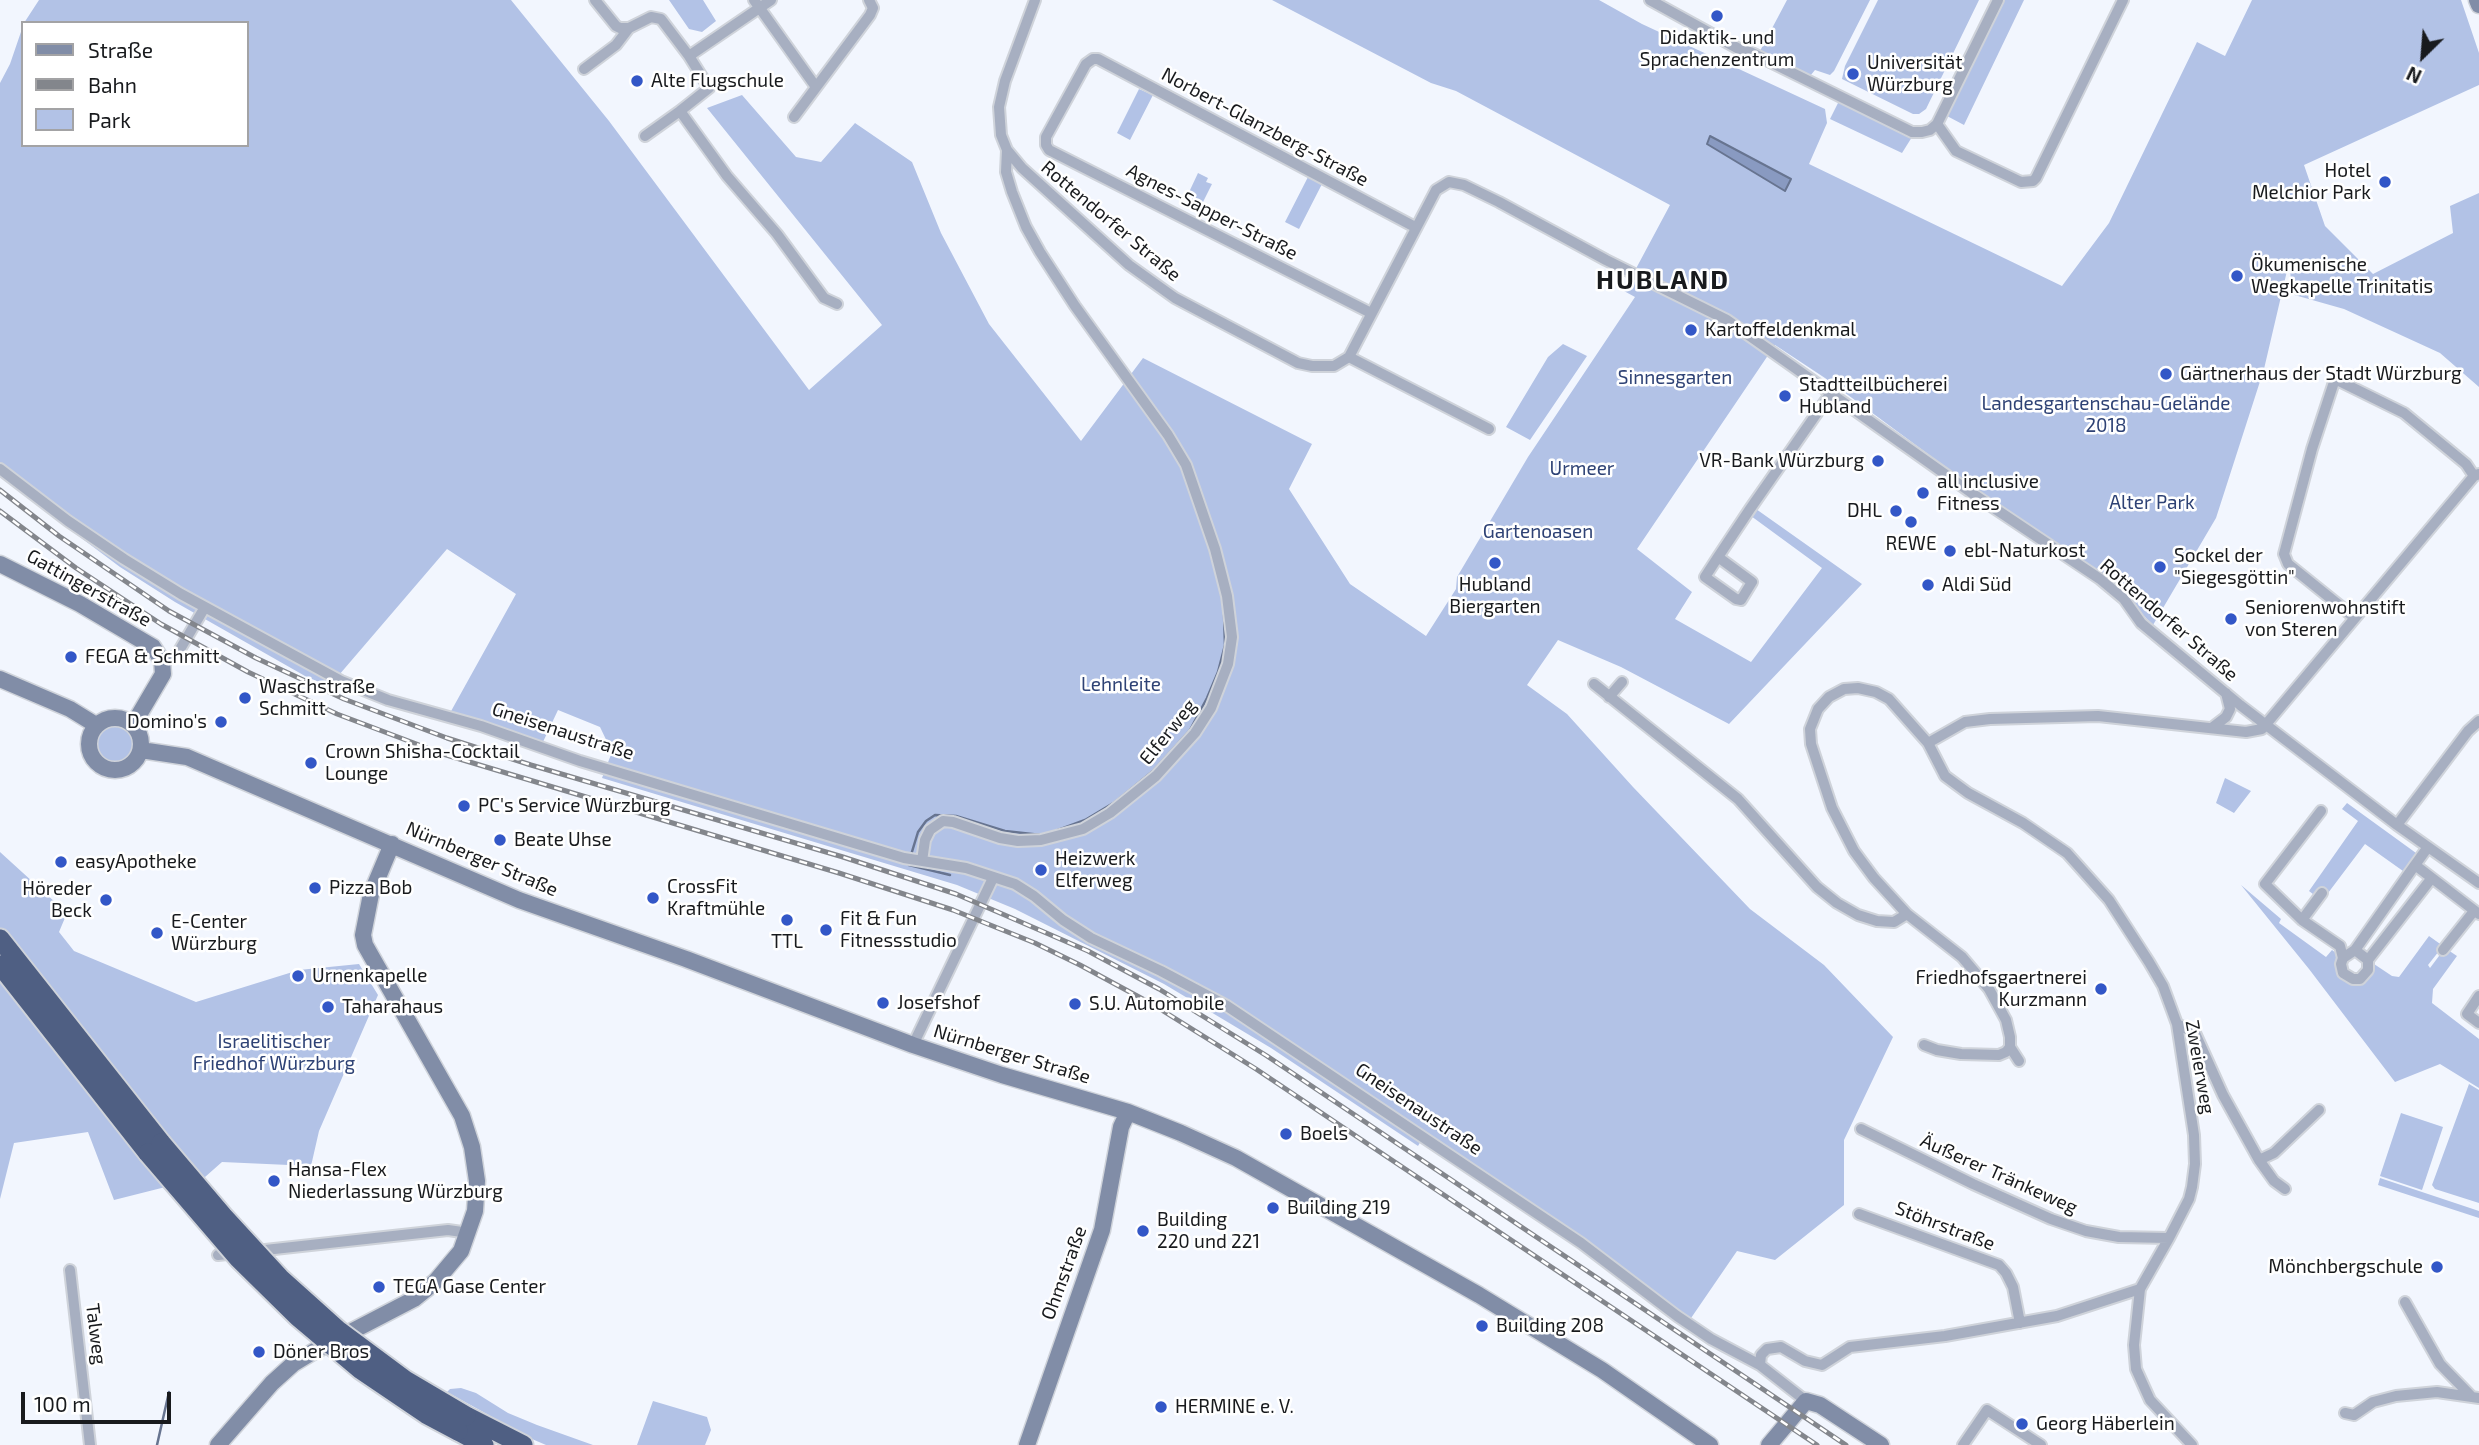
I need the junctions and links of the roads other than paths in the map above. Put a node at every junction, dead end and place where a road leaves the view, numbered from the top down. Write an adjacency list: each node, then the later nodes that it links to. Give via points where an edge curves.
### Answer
1 (596, 0): 11 (street, via 616,26)
2 (771, 0): 9 (street)
3 (869, 0): 15 (street, via 870,15)
4 (1035, 0): 20 (street, via 999,107)
5 (1650, 0): 18 (street, via 1739,49 1912,132 1930,130)
6 (1998, 0): 18 (street)
7 (2123, 0): 18 (street, via 2033,181 2021,183 1956,151)
8 (2477, 0): 10 (street)
9 (756, 4): 12 (street); 15 (street)
10 (2479, 5)
11 (629, 28): 12 (street, via 661,19); 14 (street, via 616,45)
12 (689, 56): 16 (street, via 709,88)
13 (1098, 58): 21 (street, Norbert-Glanzberg-Straße); 23 (street, Agnes-Sapper-Straße, via 1086,64 1046,136 1049,150)
14 (584, 69)
15 (816, 87): 17 (street)
16 (680, 111): 19 (street); 22 (street, via 824,298)
17 (794, 117)
18 (1937, 124)
19 (645, 136)
20 (1007, 150): 24 (street, Rottendorfer Straße, via 1129,265 1175,298 1298,363 1335,366); 50 (street, Elferweg, via 1006,172 1012,192 1040,252 1186,465 1215,549 1233,637 1211,708 1195,733 1156,776 1110,813 1083,828 1041,840 1000,838 943,821 930,830)
21 (1415, 227): 23 (street); 25 (street, Rottendorfer Straße, via 1436,190 1457,182 1727,320)
22 (837, 304)
23 (1371, 313): 24 (street)
24 (1349, 357): 26 (street)
25 (1831, 393): 29 (street); 37 (street, Rottendorfer Straße, via 2100,579 2124,599 2141,623)
26 (1489, 429)
27 (0, 469): 31 (street, Gneisenaustraße, via 124,559)
28 (2477, 475): 32 (street); 32 (street, via 2404,413 2335,379 2284,554 2288,564)
29 (1718, 557)
30 (0, 564): 33 (street, Gattingerstraße, via 153,647)
31 (205, 607): 33 (street, via 176,656); 50 (street, Gneisenaustraße, via 341,681 387,699)
32 (2355, 618): 42 (street)
33 (162, 661): 40 (street, via 163,674)
34 (0, 679): 41 (street)
35 (1622, 682): 38 (street)
36 (1594, 684): 38 (street)
37 (2226, 693): 42 (street, Rottendorfer Straße); 43 (street, via 2227,717)
38 (1609, 697): 57 (street, via 1738,799 1837,903 1877,921 1894,922)
39 (2479, 721): 47 (street)
40 (133, 724): 41 (street, via 110,718); 45 (street)
41 (96, 725): 45 (street, via 89,750 106,770 123,770 136,761)
42 (2266, 725): 43 (street, via 2246,732); 47 (street, Rottendorfer Straße)
43 (2213, 727): 44 (street, via 2098,716 1990,719 1965,722)
44 (1928, 743): 57 (street, Zweierweg, via 1889,699 1858,688 1829,697 1810,729 1832,808 1854,851); 67 (street, Zweierweg, via 1945,776 2067,853 2095,882 2163,986)
45 (141, 750): 48 (street, Nürnberger Straße, via 187,757)
46 (2321, 811): 58 (street, via 2264,884)
47 (2397, 825): 49 (street, Rottendorfer Straße)
48 (392, 844): 68 (street, Nürnberger Straße, via 519,900); 79 (street, via 371,894 363,935 462,1116 477,1181)
49 (2428, 847): 51 (street); 54 (street, Rottendorfer Straße)
50 (922, 861): 52 (street)
51 (2415, 866): 53 (street); 60 (street)
52 (993, 878): 68 (street); 86 (street, Gneisenaustraße, via 1015,884 1091,937 1227,1006 1581,1243 1711,1339)
53 (2431, 880): 56 (street); 63 (street)
54 (2479, 883)
55 (2322, 893): 58 (street)
56 (2476, 912): 61 (street)
57 (1907, 914): 70 (street, Zweierweg, via 1962,957 1989,989 2006,1020)
58 (2302, 919): 62 (street, via 2340,946)
59 (0, 939): 75 (highway)
60 (2355, 950): 62 (street); 63 (street)
61 (2444, 950)
62 (2343, 958): 63 (street, via 2343,973 2353,979 2360,979 2368,970)
63 (2368, 960)
64 (0, 965): 75 (highway)
65 (2479, 996): 66 (street, via 2467,1014)
66 (2479, 1023)
67 (2176, 1024): 76 (street, via 2189,1028 2202,1044); 80 (street, Zweierweg, via 2195,1164 2189,1199)
68 (913, 1045): 73 (street, Nürnberger Straße)
69 (1924, 1045): 70 (street, via 1961,1054 1999,1055)
70 (2010, 1047): 71 (street, Zweierweg)
71 (2019, 1061)
72 (2319, 1110): 76 (street, via 2274,1153)
73 (1128, 1112): 95 (street, Ohmstraße, via 1121,1127 1102,1230); 96 (street, Nürnberger Straße, via 1236,1158 1375,1235 1602,1370)
74 (1861, 1129): 80 (street, Äußerer Tränkeweg, via 2051,1219 2119,1237)
75 (155, 1148): 90 (highway, bridge, via 239,1259 298,1317 361,1370 426,1414)
76 (2259, 1160): 77 (street)
77 (2285, 1189)
78 (1859, 1214): 85 (street, Stöhrstraße, via 1999,1265 2013,1287)
79 (469, 1233): 81 (street, via 448,1230); 92 (street, via 461,1251 435,1282 414,1299 293,1364)
80 (2169, 1238): 83 (street, Zweierweg)
81 (218, 1255)
82 (70, 1270): 91 (street, Talweg)
83 (2140, 1289): 85 (street); 101 (street, via 2136,1368 2150,1400)
84 (2405, 1303): 87 (street, via 2440,1364)
85 (2020, 1323): 86 (street, via 1850,1347 1822,1365 1781,1348 1767,1349)
86 (1760, 1365): 88 (street, Gneisenaustraße)
87 (2475, 1397): 89 (street, via 2437,1392 2396,1396 2374,1402 2354,1415)
88 (1806, 1401): 97 (street); 98 (street, Gneisenaustraße, via 1820,1405)
89 (2345, 1413)
90 (462, 1424): 93 (highway); 94 (highway)
91 (90, 1445)
92 (219, 1445)
93 (484, 1445)
94 (523, 1445)
95 (1027, 1445)
96 (1710, 1445)
97 (1769, 1445)
98 (1881, 1445)
99 (1963, 1445): 100 (street, via 1987,1410)
100 (2041, 1445)
101 (2192, 1445)

